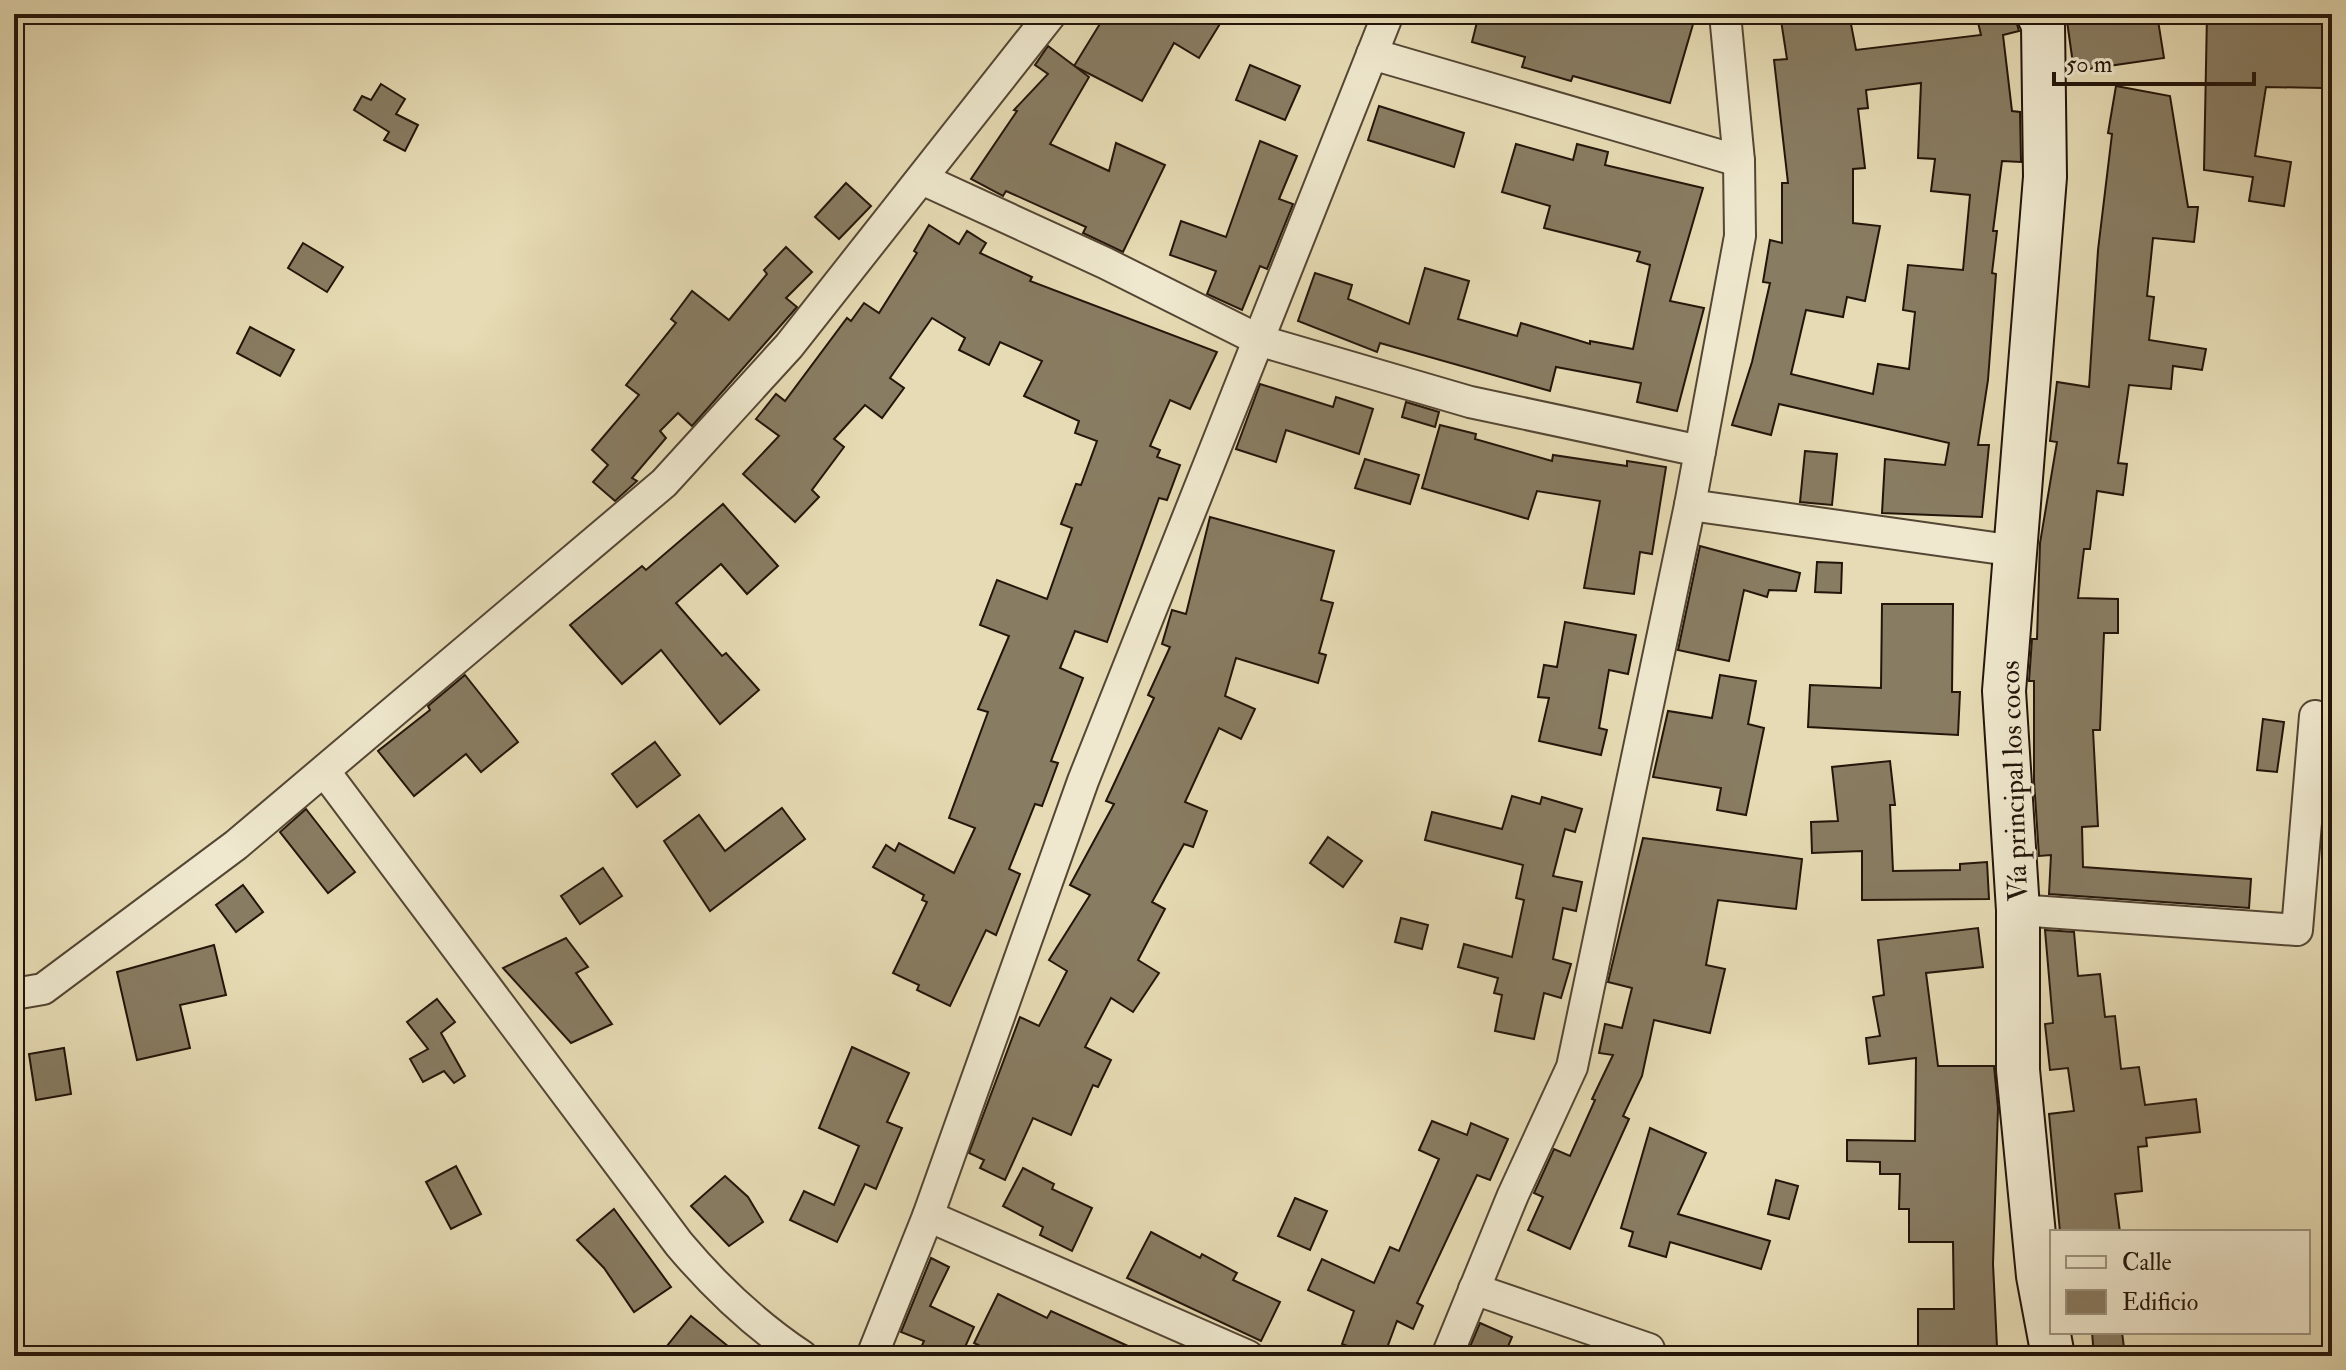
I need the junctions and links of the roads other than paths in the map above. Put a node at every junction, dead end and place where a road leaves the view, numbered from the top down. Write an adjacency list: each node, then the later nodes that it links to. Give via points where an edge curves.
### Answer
1 (1051, 14): 7 (street)
2 (1388, 14): 5 (street)
3 (1725, 14): 6 (street)
4 (2038, 14): 11 (street, Vía principal los cocos, via 2043,25 2045,177)
5 (1372, 54): 6 (street); 8 (street)
6 (1739, 161): 9 (street, via 1740,236)
7 (922, 179): 8 (street); 13 (street, via 789,346 664,483)
8 (1261, 341): 9 (street, via 1470,402); 16 (street, via 1083,781)
9 (1700, 451): 10 (street)
10 (1690, 505): 11 (street); 17 (street, via 1572,1067)
11 (2016, 551): 14 (street, Vía principal los cocos, via 2004,691)
12 (2315, 716): 14 (street, via 2297,930)
13 (325, 772): 15 (street, via 43,989); 19 (street, via 679,1244 724,1295)
14 (2018, 910): 23 (street, Vía principal los cocos, via 2018,1070 2038,1276)
15 (14, 994)
16 (928, 1216): 18 (street); 20 (street)
17 (1474, 1289): 21 (street); 22 (street, via 1649,1349)
18 (1238, 1354)
19 (802, 1356)
20 (872, 1356)
21 (1447, 1356)
22 (1647, 1356)
23 (2053, 1356)

